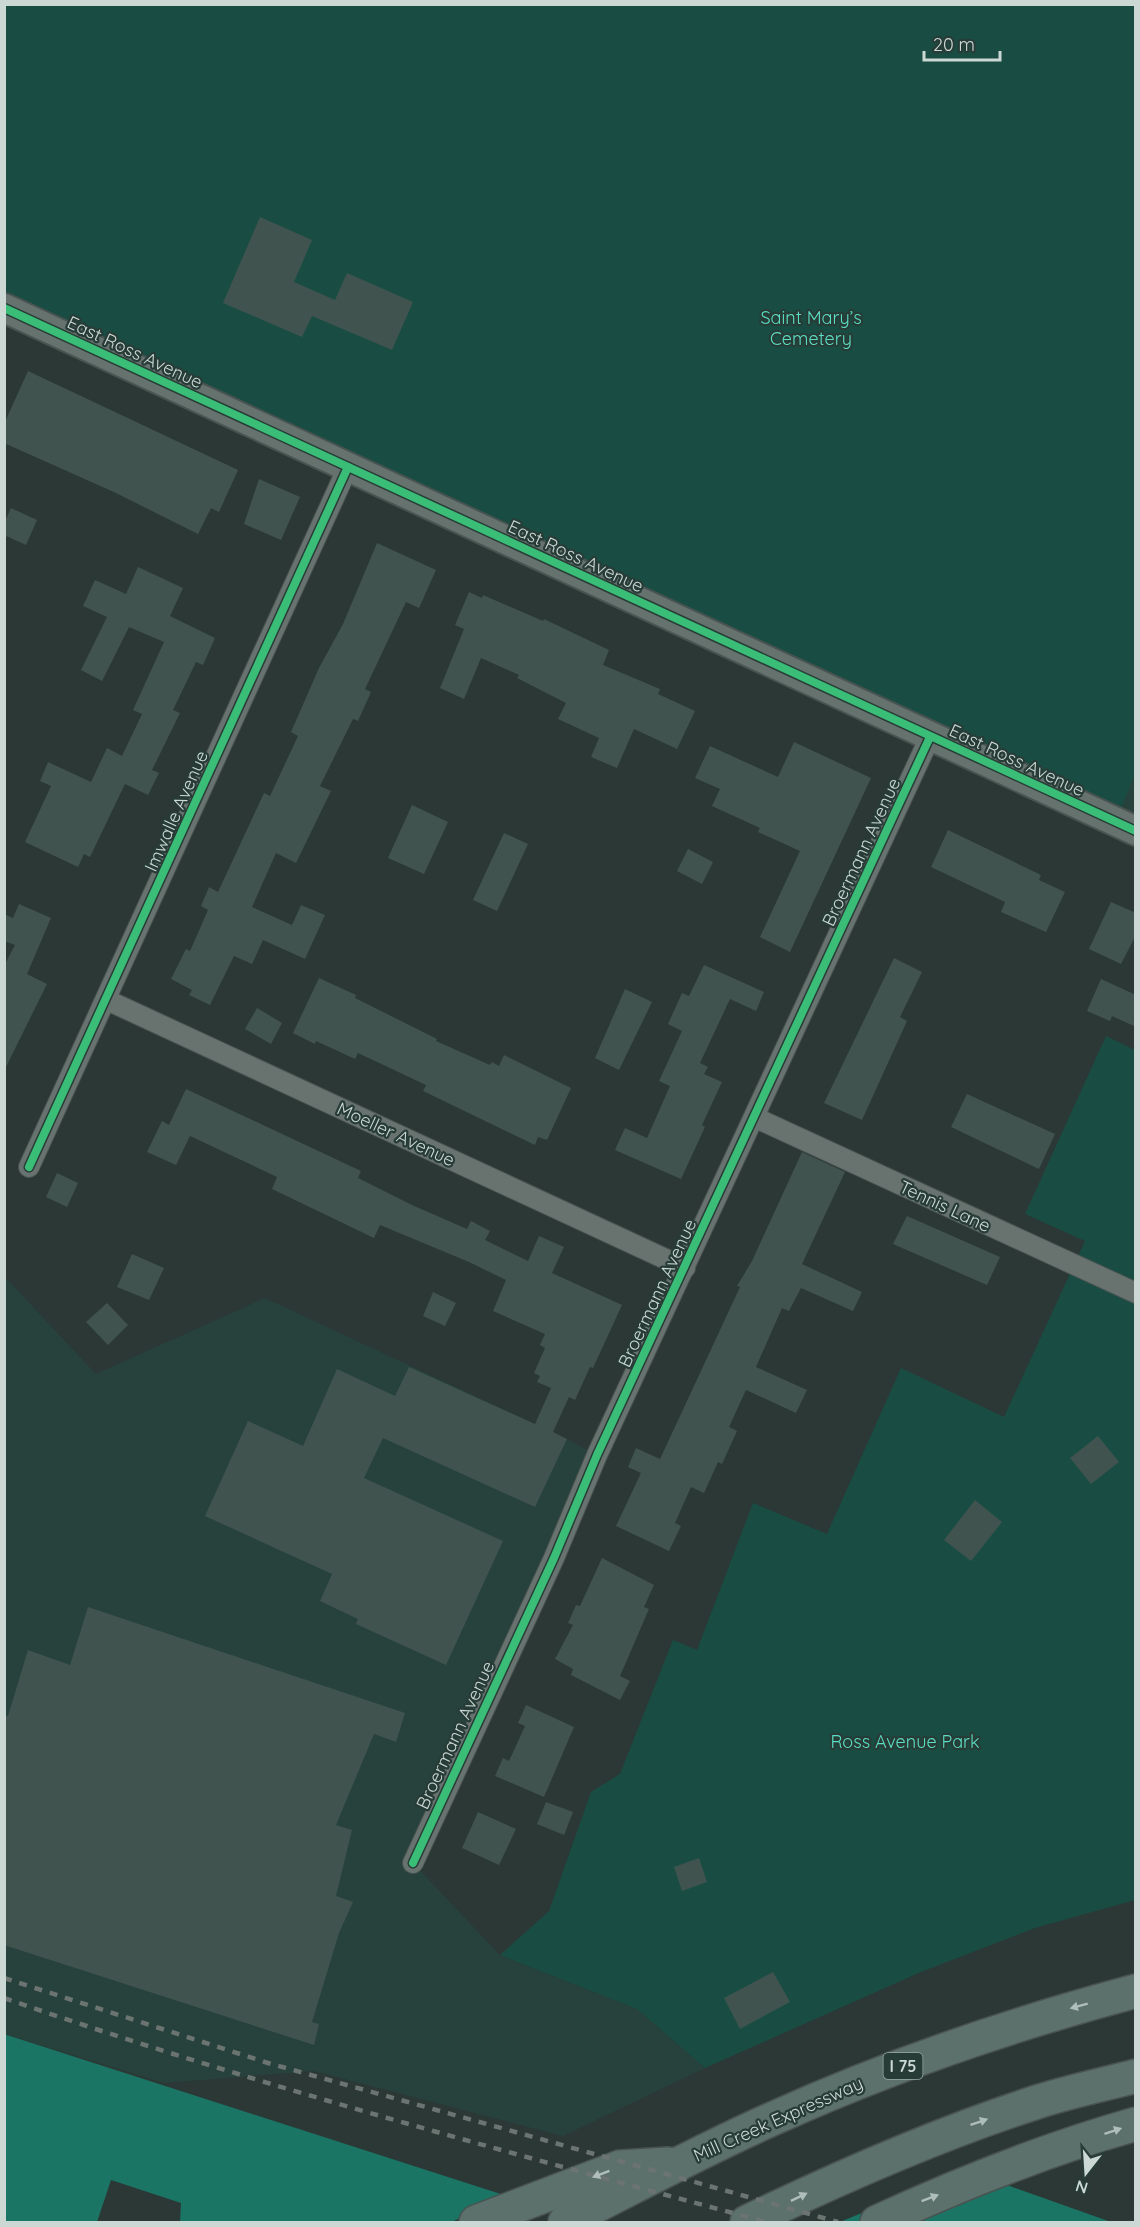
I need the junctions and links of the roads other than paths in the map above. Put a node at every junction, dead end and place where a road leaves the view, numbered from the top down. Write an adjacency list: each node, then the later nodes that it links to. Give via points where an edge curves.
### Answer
1 (4, 308): 2 (street, East Ross Avenue)
2 (348, 467): 3 (street, East Ross Avenue); 5 (street, Imwalle Avenue)
3 (930, 737): 4 (street, East Ross Avenue); 6 (street, Broermann Avenue)
4 (1136, 831)
5 (107, 1000): 7 (street, Imwalle Avenue); 8 (street, Moeller Avenue)
6 (756, 1118): 8 (street, Broermann Avenue); 9 (street, Tennis Lane)
7 (29, 1167)
8 (685, 1268): 10 (street, Broermann Avenue)
9 (1136, 1293)
10 (413, 1863)
11 (1136, 1991): 14 (highway, Mill Creek Expressway / I 75, one-way to 14, via 1061,2011 879,2075 772,2118)
12 (1136, 2076): 17 (highway, one-way to 12, via 843,2175 949,2133 1035,2102)
13 (1136, 2124): 18 (highway, one-way to 13, via 1017,2165)
14 (679, 2163): 15 (highway, one-way to 15, via 620,2167); 16 (highway, Mill Creek Expressway / I 75)
15 (476, 2223)
16 (565, 2223)
17 (747, 2223)
18 (877, 2223)

